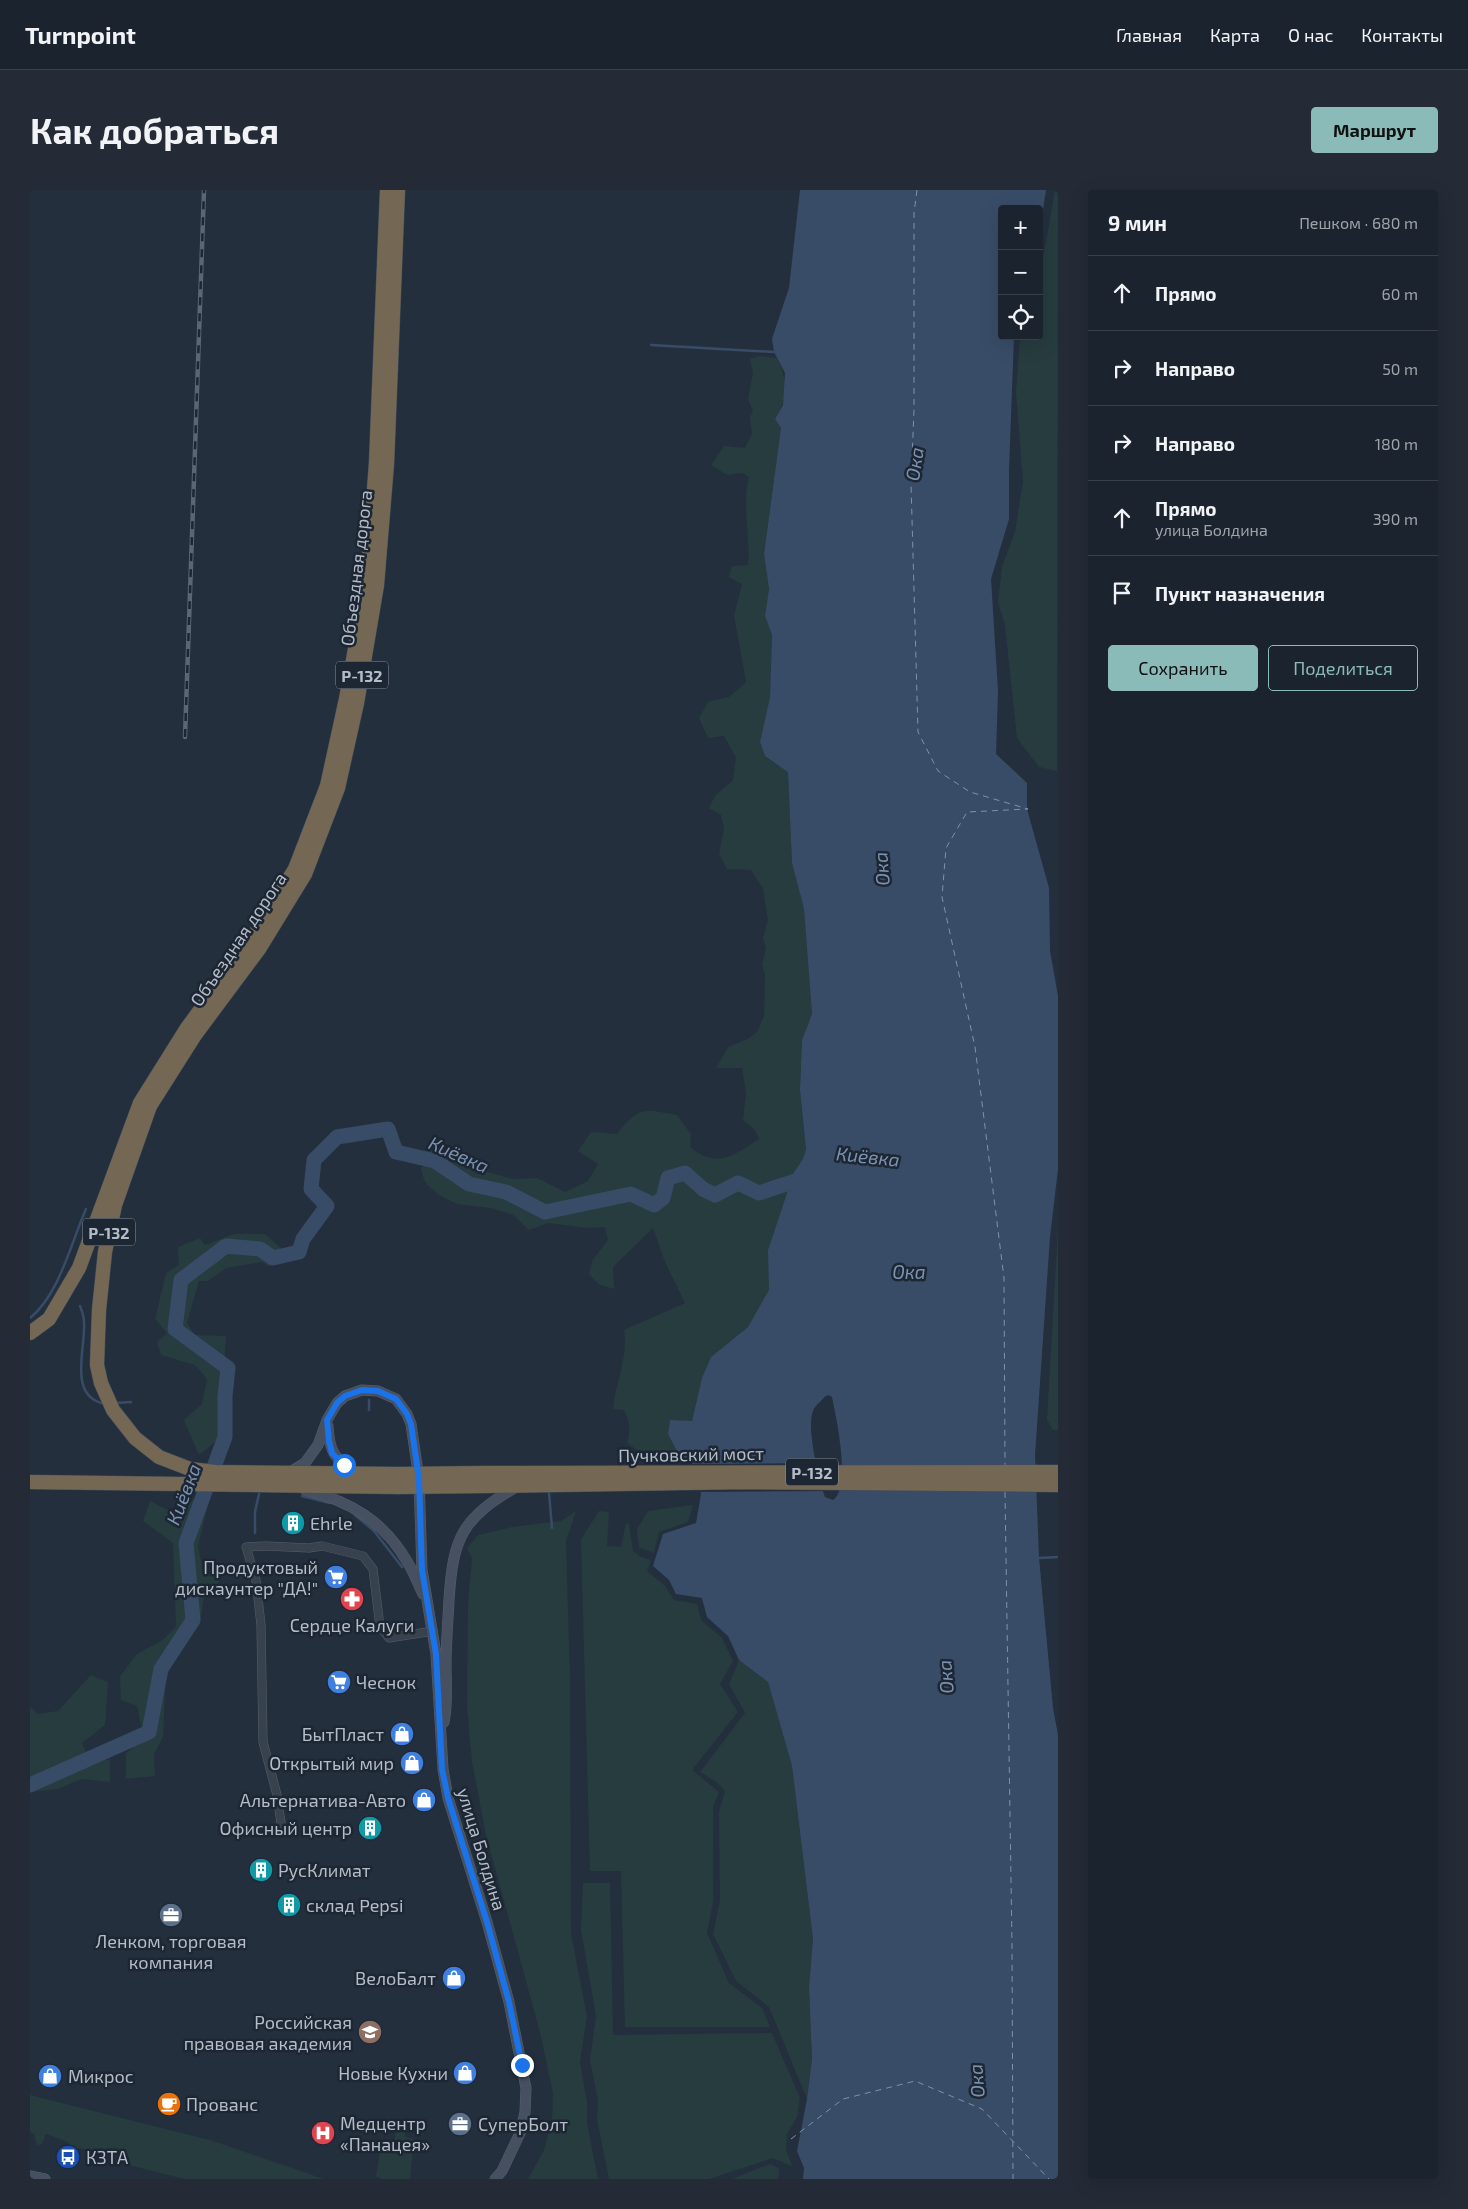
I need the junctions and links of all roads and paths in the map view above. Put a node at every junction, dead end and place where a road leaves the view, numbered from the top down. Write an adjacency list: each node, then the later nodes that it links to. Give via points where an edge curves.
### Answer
1 (388, 190): 3 (highway, Объездная дорога / Р-132, via 376,463 367,582 327,786 295,870 250,942 187,1028)
2 (398, 190): 3 (highway, Объездная дорога / Р-132, via 387,464 377,584 354,720 338,788 305,874 259,948)
3 (145, 1104): 4 (highway, Р-132, via 79,1268 49,1319); 8 (highway, Р-132, via 104,1252 97,1365 101,1382 113,1410 135,1438 160,1456 190,1469)
4 (30, 1333)
5 (327, 1420): 7 (main road, via 332,1453); 8 (main road, via 318,1445 305,1463); 15 (main road, via 345,1396 362,1390 388,1394 407,1414 419,1479 422,1570)
6 (1058, 1472): 9 (highway, Пучковский мост / Р-132)
7 (358, 1474): 8 (highway, Р-132); 10 (highway, Р-132)
8 (287, 1479): 10 (highway, Р-132); 12 (highway, Р-132); 15 (main road, via 346,1503 379,1527 408,1563)
9 (565, 1479): 11 (highway, Р-132); 13 (highway, Пучковский мост / Р-132); 14 (highway, Р-132)
10 (397, 1480): 11 (highway, Р-132, bridge)
11 (485, 1480): 14 (highway, Р-132)
12 (35, 1483)
13 (1058, 1484)
14 (519, 1486): 17 (main road, via 481,1511 462,1533 456,1546 446,1648 447,1710)
15 (429, 1607): 16 (main road, улица Болдина)
16 (433, 1631): 17 (main road, улица Болдина); 18 (street, via 389,1638 380,1627 372,1569 363,1556 322,1546 246,1547 256,1580 261,1625 263,1742)
17 (441, 1736): 21 (main road, улица Болдина, via 442,1769 448,1798 509,2002 526,2088 521,2131)
18 (281, 1823)
19 (30, 2176): 20 (main road)
20 (45, 2179)
21 (495, 2179)

